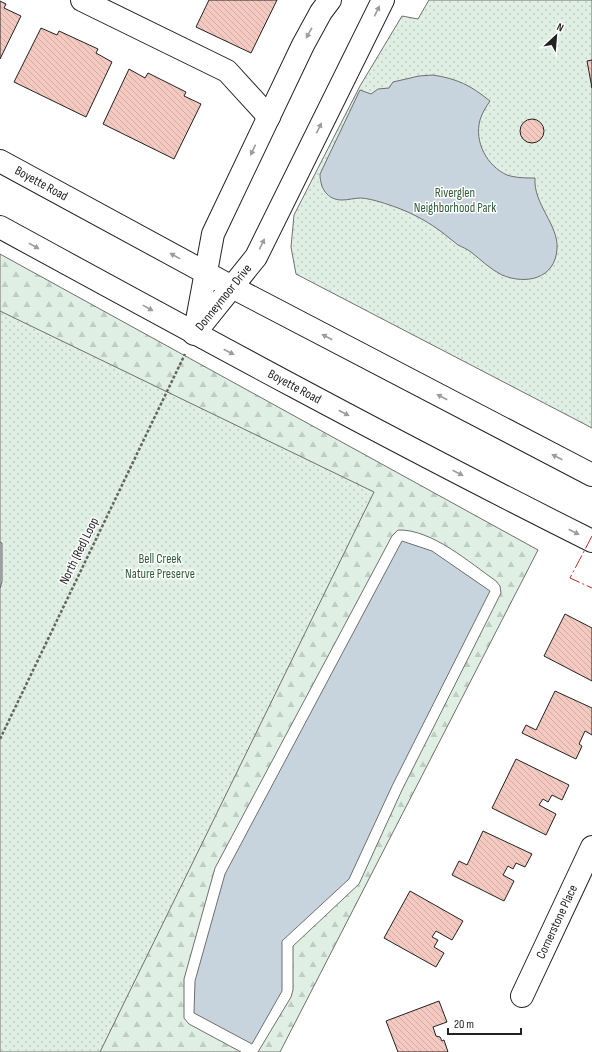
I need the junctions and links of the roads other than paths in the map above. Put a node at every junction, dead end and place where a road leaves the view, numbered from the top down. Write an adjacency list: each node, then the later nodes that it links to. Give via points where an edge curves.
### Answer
1 (82, 0): 4 (main road, via 227,71)
2 (330, 0): 4 (main road, Donneymoor Drive, one-way to 4, via 303,45)
3 (383, 0): 8 (main road, Donneymoor Drive, one-way to 3, via 256,256)
4 (270, 116): 7 (main road, Donneymoor Drive, one-way to 7, via 213,234)
5 (0, 161): 7 (main road, Boyette Road, one-way to 5)
6 (0, 227): 9 (main road, Boyette Road, one-way to 9)
7 (206, 273): 8 (main road, Boyette Road); 9 (main road, Donneymoor Drive)
8 (232, 287): 9 (main road, Donneymoor Drive); 10 (main road, Boyette Road, one-way to 8)
9 (194, 334): 11 (main road, Boyette Road, one-way to 11)
10 (592, 475)
11 (592, 541)
12 (592, 847): 13 (main road, Cornerstone Place)
13 (522, 996)

